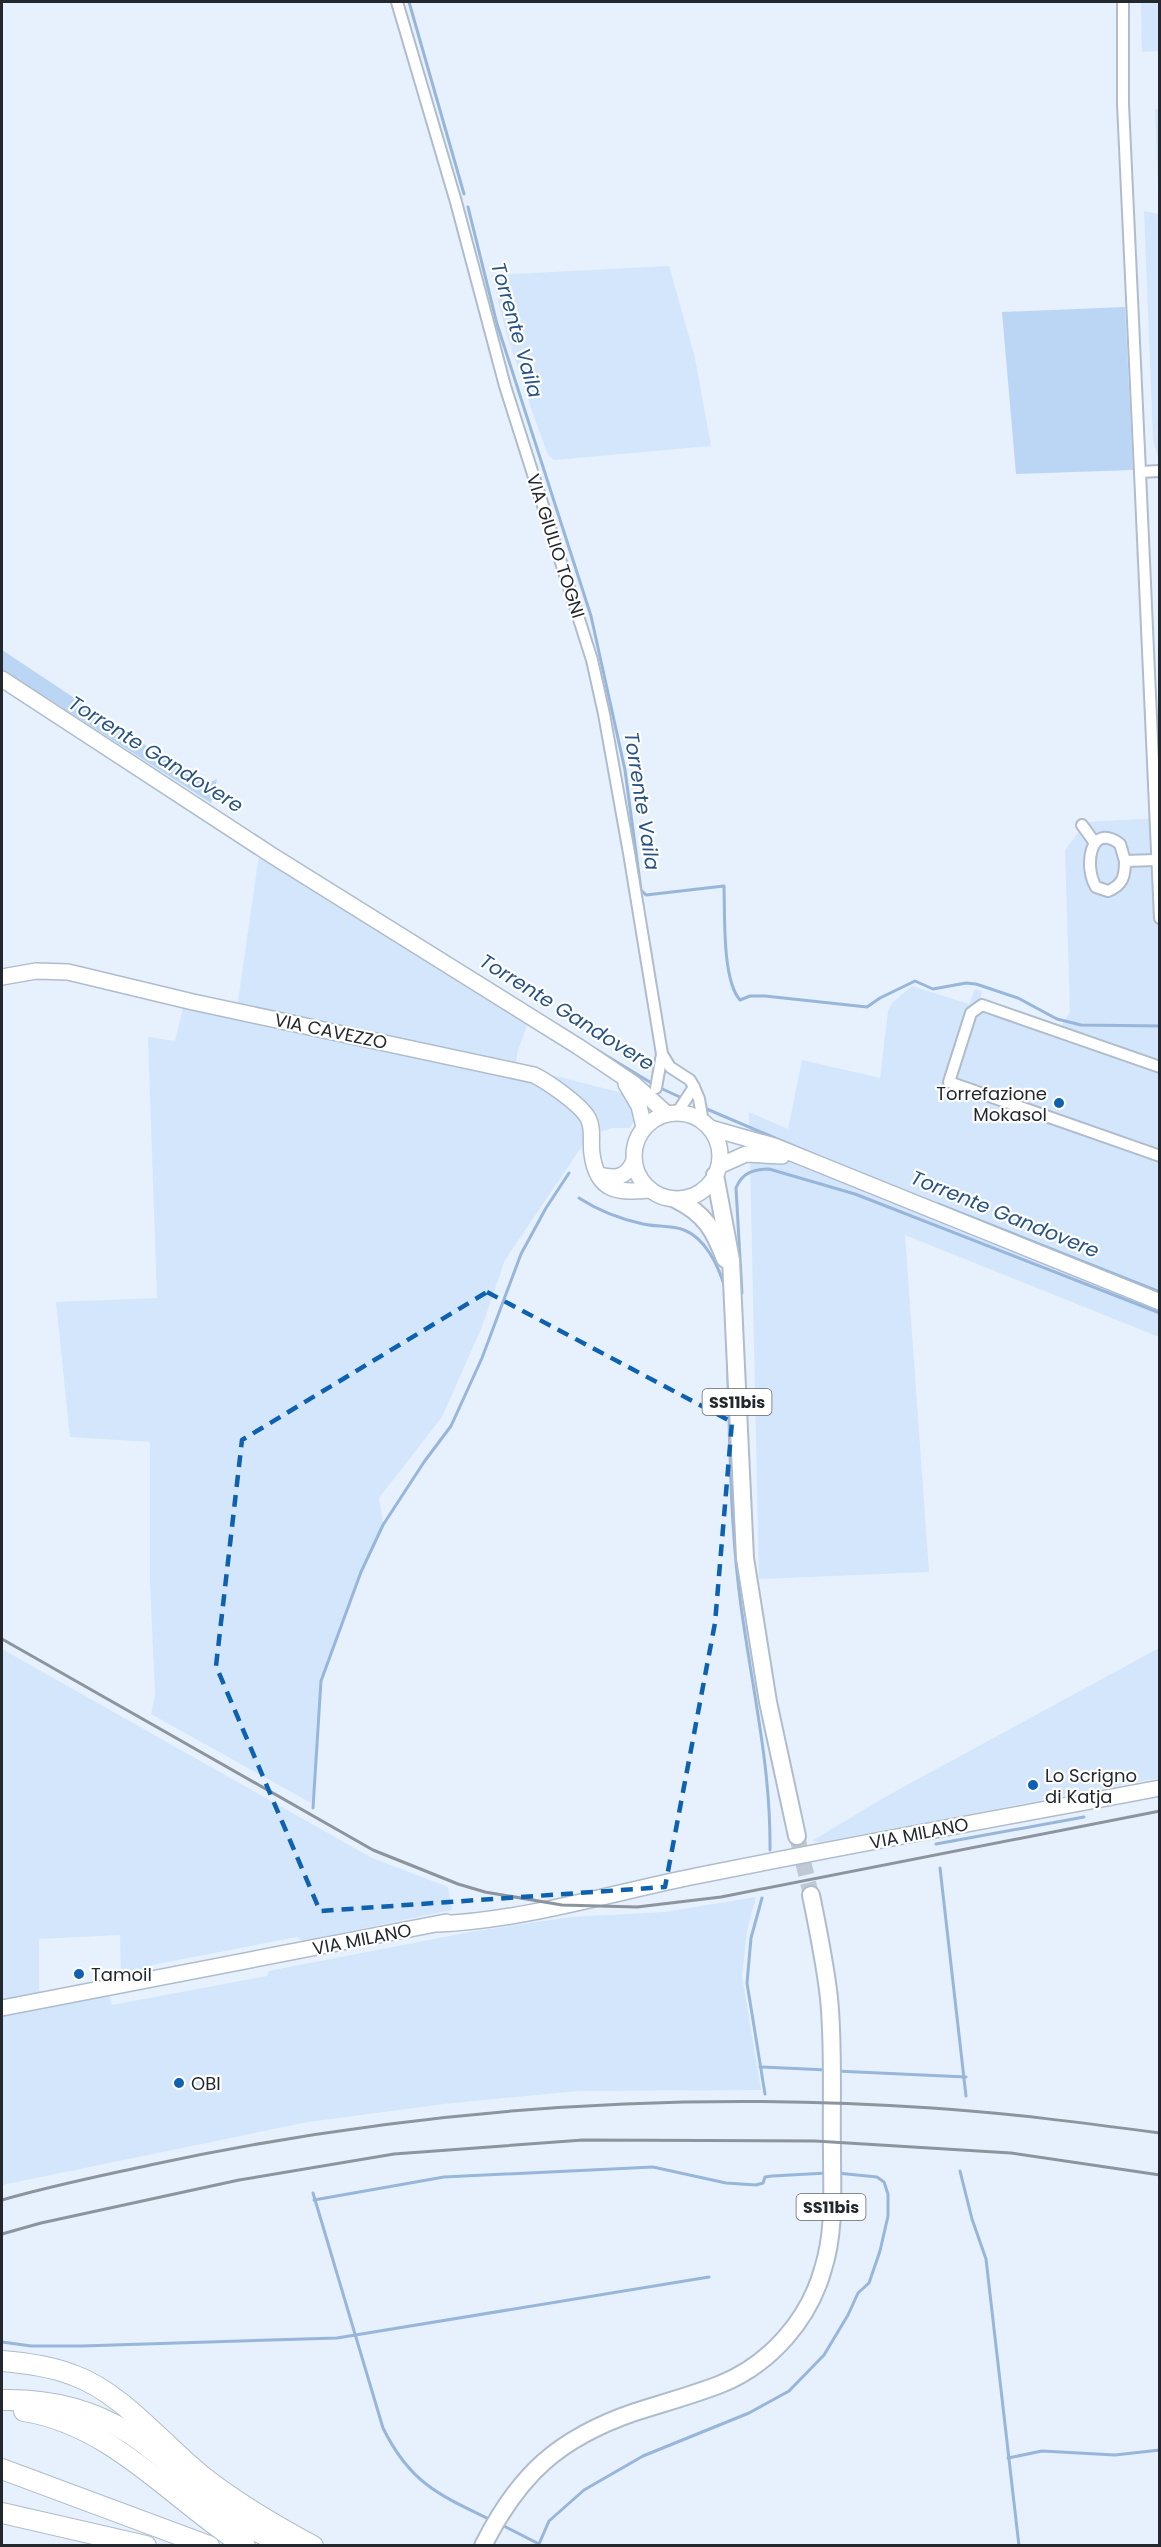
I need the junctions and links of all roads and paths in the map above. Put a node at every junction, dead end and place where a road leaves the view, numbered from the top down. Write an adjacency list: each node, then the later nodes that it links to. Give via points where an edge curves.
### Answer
1 (397, 2): 12 (street, VIA GIULIO TOGNI, via 502,375 592,660 630,853)
2 (1123, 2): 4 (street, via 1123,104)
3 (1160, 471): 4 (street)
4 (1140, 472): 8 (street)
5 (2, 679): 14 (main road)
6 (1082, 825): 7 (street)
7 (1095, 843): 9 (street, via 1115,840); 9 (street, via 1090,854 1096,887 1108,891 1120,885)
8 (1156, 860): 9 (street); 10 (street)
9 (1125, 861)
10 (1160, 918)
11 (2, 977): 24 (main road, VIA CAVEZZO, via 36,971 68,972 534,1075 587,1116 592,1125 592,1154)
12 (662, 1054): 15 (street, VIA GIULIO TOGNI); 16 (street, via 670,1067)
13 (1160, 1066): 20 (street, via 982,1005 971,1013 949,1082)
14 (616, 1073): 17 (main road); 19 (main road, via 633,1094)
15 (657, 1082)
16 (694, 1087): 17 (street); 18 (street)
17 (676, 1111): 18 (main road); 19 (main road)
18 (705, 1121): 21 (main road); 23 (main road, via 718,1144)
19 (644, 1127): 22 (main road, via 635,1145)
20 (1160, 1156)
21 (802, 1158): 23 (main road, via 746,1154); 28 (main road)
22 (634, 1161): 24 (main road, via 628,1173 620,1177); 25 (main road, via 637,1174)
23 (717, 1171): 26 (main road, via 706,1188); 27 (main road, SS11bis, via 731,1260)
24 (600, 1175): 25 (main road, via 616,1191)
25 (649, 1190): 26 (main road)
26 (677, 1200): 27 (main road, SS11bis, via 706,1220 721,1249)
27 (731, 1285): 30 (main road, SS11bis, via 745,1558 768,1702)
28 (1160, 1302)
29 (1160, 1788): 32 (main road, VIA MILANO, via 679,1879 607,1889)
30 (796, 1836)
31 (811, 1895): 38 (main road, SS11bis, via 825,1966 831,2033 831,2225 824,2269 816,2290 778,2346 742,2373 722,2384 590,2430 552,2455 505,2505)
32 (2, 2008)
33 (2, 2361): 43 (highway, via 35,2364 74,2375 97,2387 200,2475)
34 (2, 2400): 42 (highway, via 56,2404 112,2424 146,2446 243,2525)
35 (2, 2408): 41 (highway, via 51,2417 108,2444)
36 (2, 2469): 40 (highway)
37 (2, 2513): 39 (highway)
38 (484, 2545)
39 (146, 2546)
40 (209, 2546)
41 (245, 2546)
42 (294, 2546)
43 (313, 2546)

